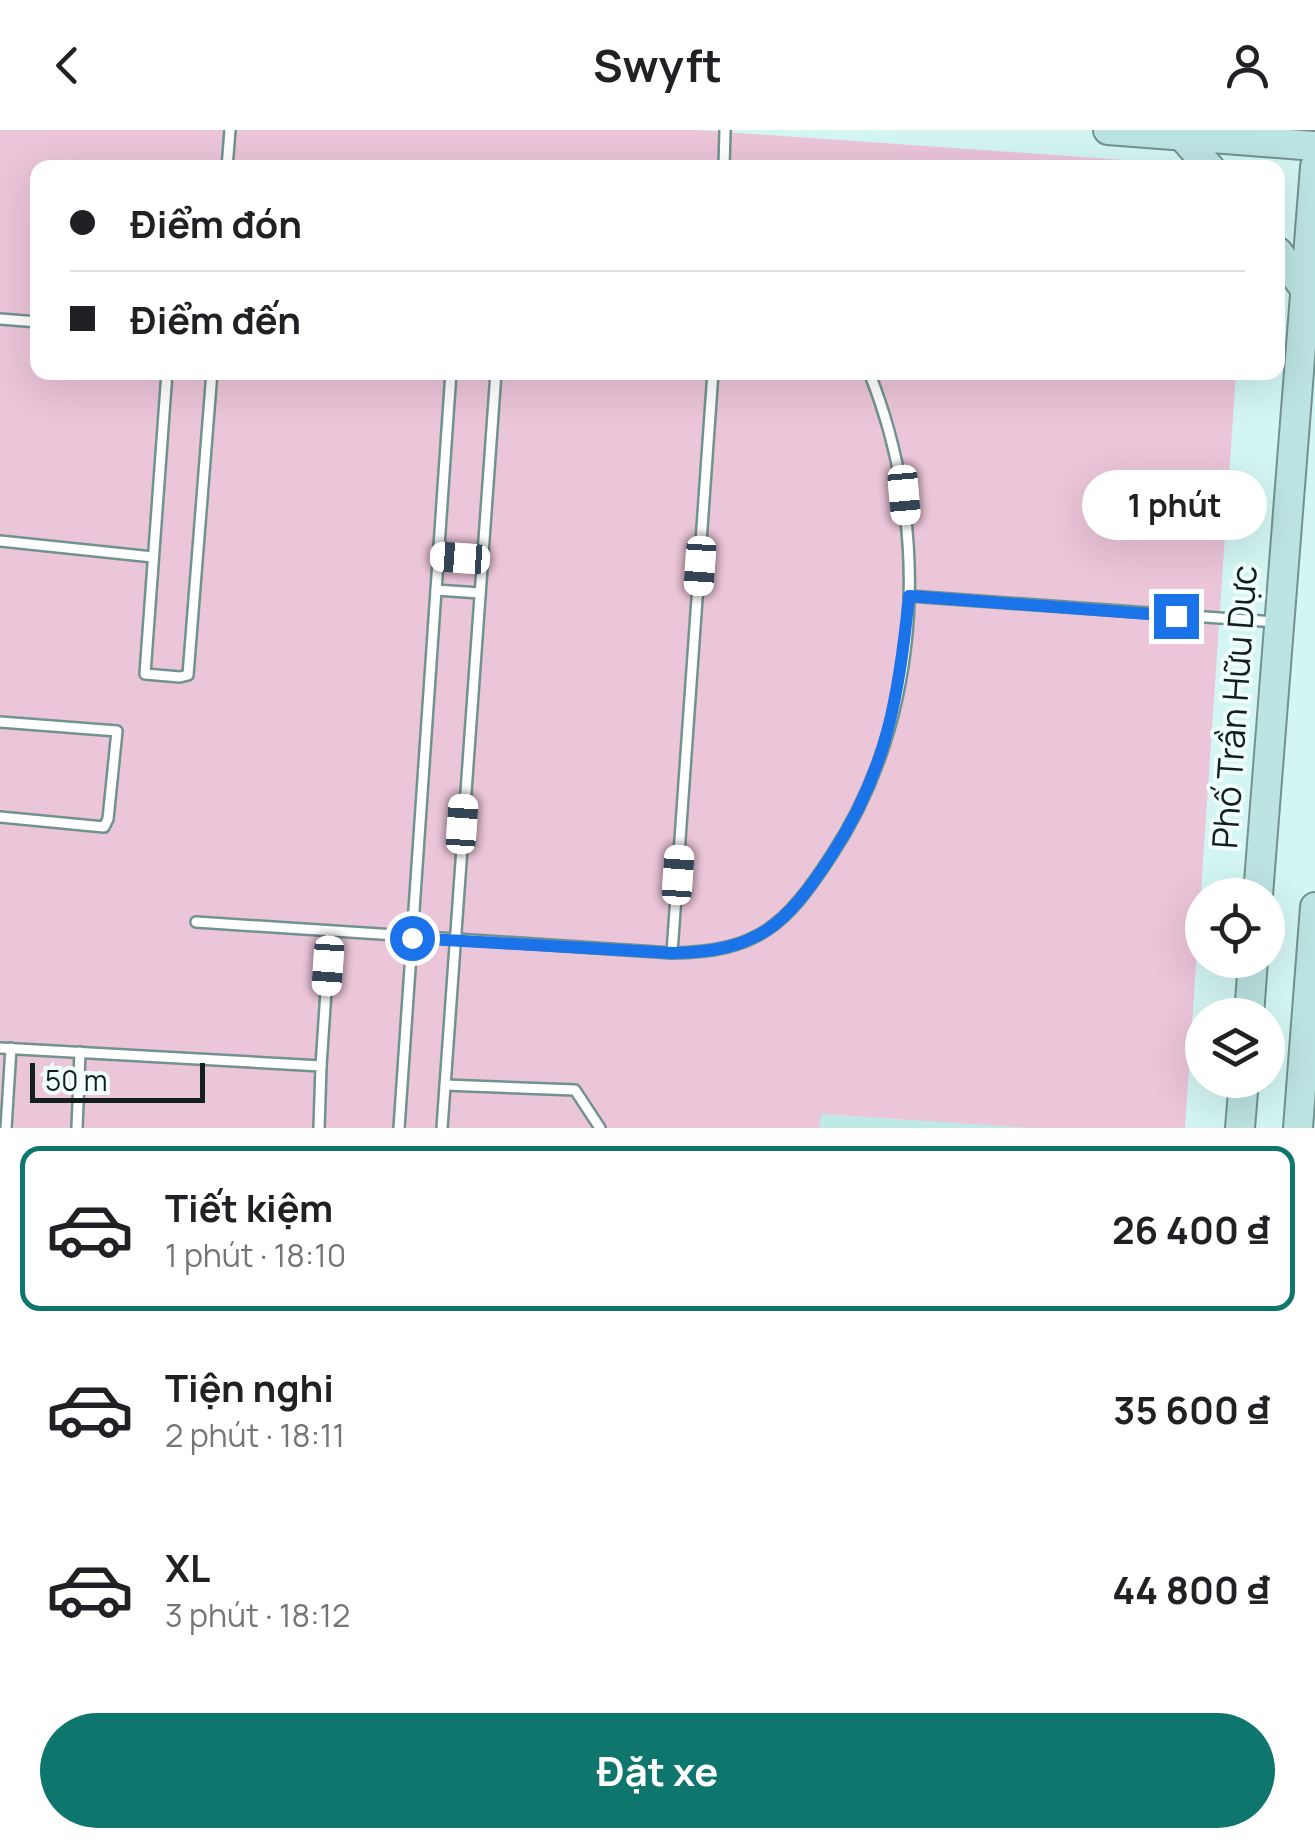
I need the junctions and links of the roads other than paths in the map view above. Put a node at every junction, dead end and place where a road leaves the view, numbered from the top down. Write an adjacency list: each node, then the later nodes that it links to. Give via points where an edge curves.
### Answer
1 (230, 130): 6 (lane)
2 (726, 130): 7 (lane)
3 (1108, 130): 4 (main road)
4 (1182, 136): 5 (main road); 8 (main road)
5 (1315, 146)
6 (228, 160)
7 (724, 160)
8 (1203, 160)
9 (1315, 167): 11 (main road, Phố Trần Hữu Dực)
10 (1285, 261): 11 (main road)
11 (1305, 288): 27 (main road, Phố Trần Hữu Dực)
12 (0, 320): 13 (lane)
13 (30, 322)
14 (166, 380): 22 (lane)
15 (211, 380): 22 (lane, via 186,677 144,674)
16 (450, 380): 21 (lane)
17 (495, 380): 23 (lane)
18 (712, 380): 36 (lane)
19 (872, 380): 26 (lane, via 904,495)
20 (0, 541): 22 (lane)
21 (438, 556): 23 (lane); 24 (lane)
22 (153, 557)
23 (482, 559): 25 (lane)
24 (436, 590): 25 (lane); 34 (lane)
25 (480, 593): 35 (lane)
26 (909, 596): 27 (lane); 36 (lane, via 901,676 874,782 807,894 764,933 710,952)
27 (1278, 622): 30 (main road, Phố Trần Hữu Dực)
28 (0, 722): 29 (lane, via 117,731 104,827)
29 (0, 818)
30 (1259, 878)
31 (1315, 908): 49 (main road)
32 (196, 922): 33 (lane)
33 (330, 932): 34 (lane); 39 (lane)
34 (412, 938): 35 (lane); 45 (lane)
35 (454, 940): 36 (lane); 40 (lane)
36 (672, 953)
37 (6, 1048): 38 (lane); 42 (lane)
38 (80, 1052): 39 (lane); 43 (lane)
39 (321, 1066): 44 (lane)
40 (445, 1085): 46 (lane); 47 (lane, via 575,1090)
41 (1242, 1098): 48 (main road)
42 (6, 1128)
43 (77, 1128)
44 (319, 1128)
45 (399, 1128)
46 (442, 1128)
47 (600, 1128)
48 (1240, 1128)
49 (1298, 1128)

